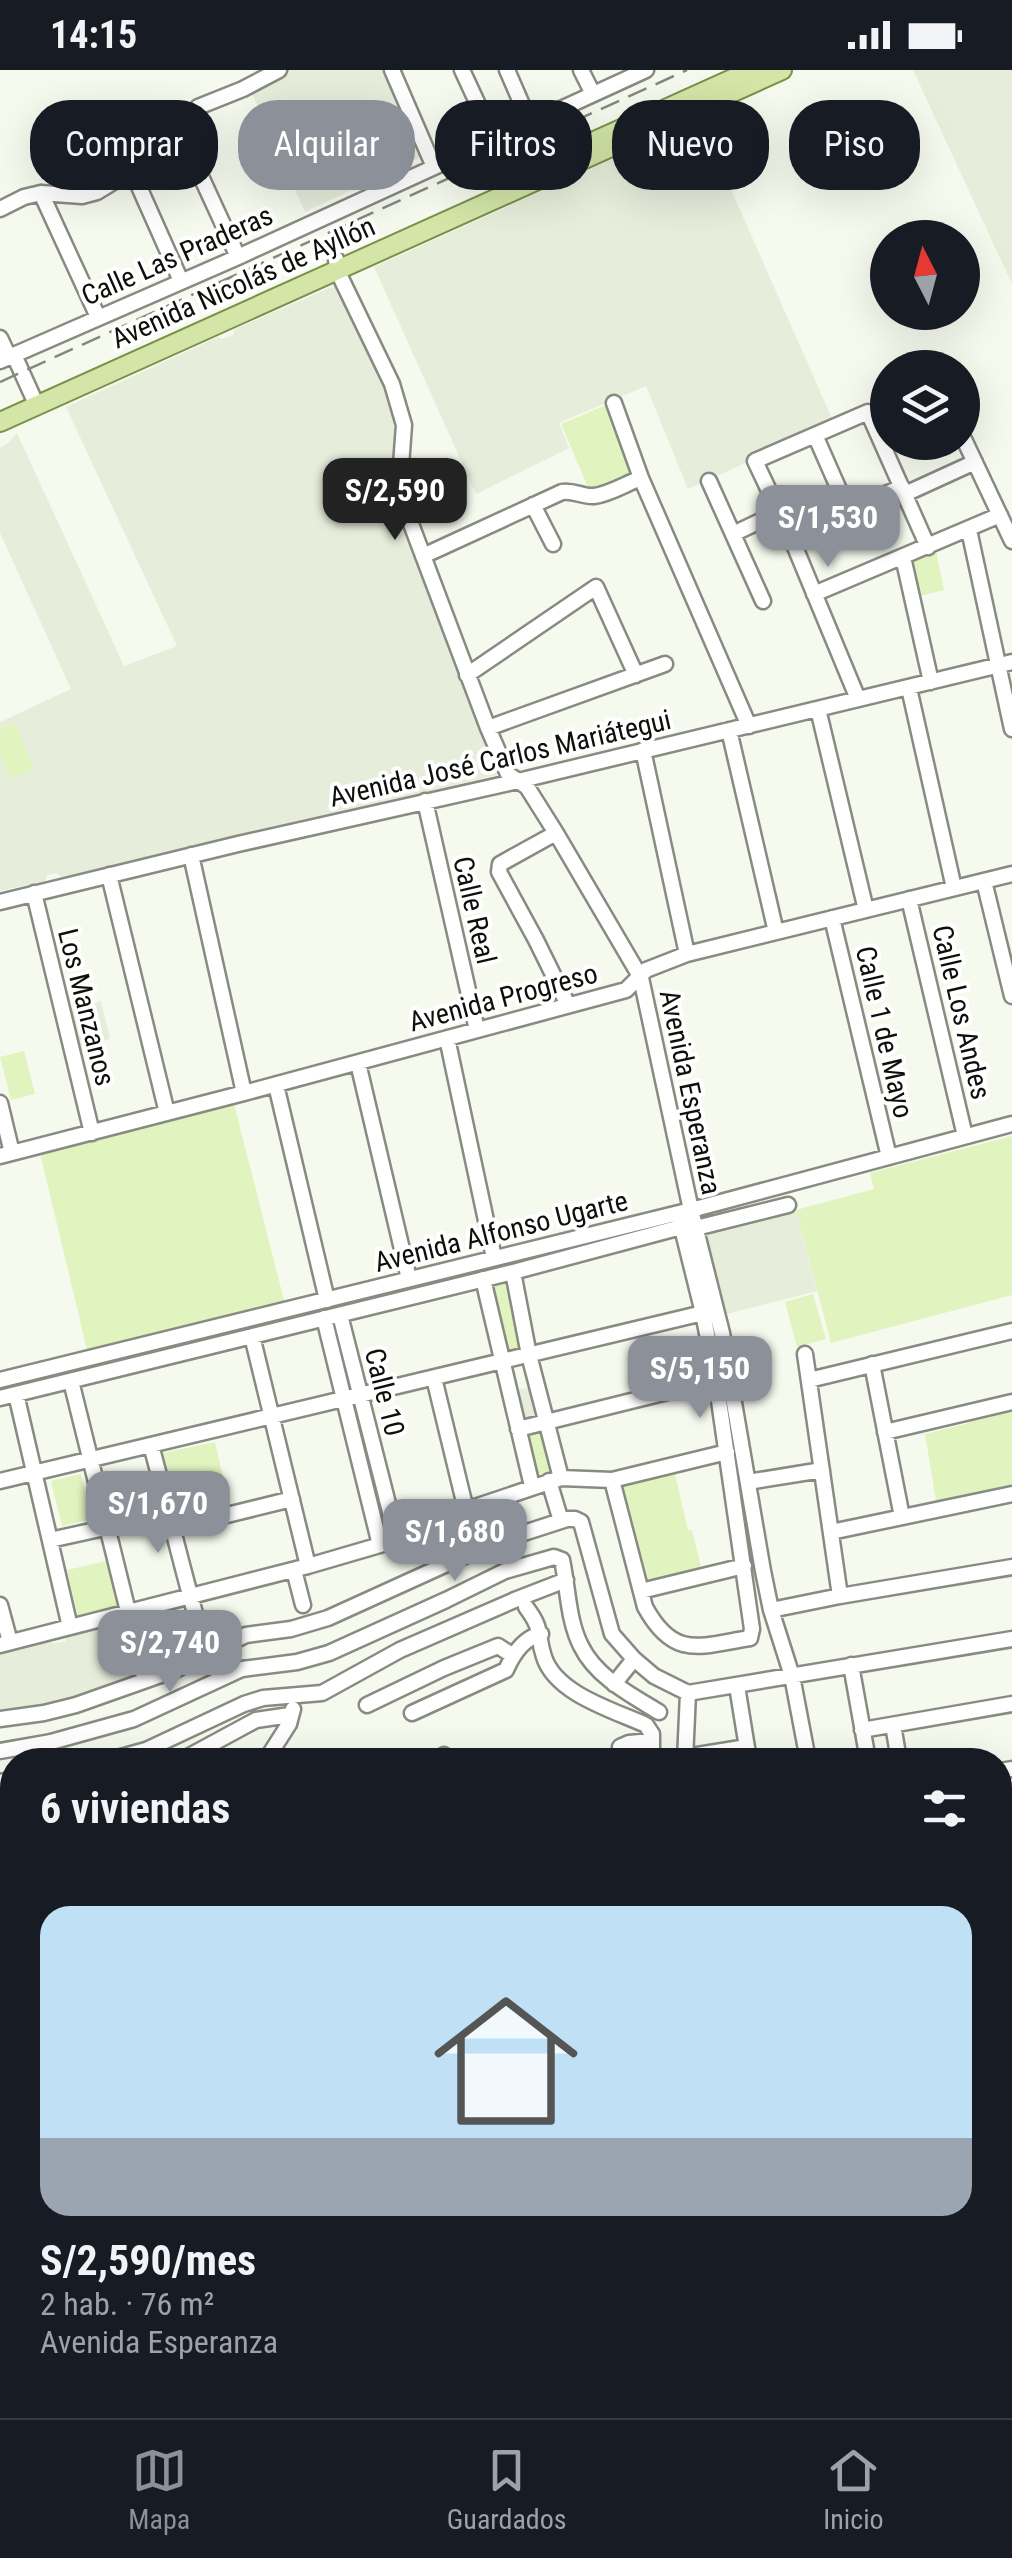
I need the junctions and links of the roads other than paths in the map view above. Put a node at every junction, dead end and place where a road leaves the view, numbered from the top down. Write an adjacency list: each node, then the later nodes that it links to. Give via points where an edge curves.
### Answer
1 (280, 70): 10 (street)
2 (392, 70): 14 (street)
3 (462, 70): 11 (street)
4 (506, 70): 12 (street)
5 (581, 70): 9 (street)
6 (646, 70): 9 (street, Calle Las Praderas)
7 (752, 70): 21 (main road, Avenida Nicolás de Ayllón)
8 (782, 70): 21 (main road, Avenida Nicolás de Ayllón)
9 (593, 94): 13 (street, Calle Las Praderas)
10 (216, 100)
11 (476, 100)
12 (520, 100)
13 (580, 100)
14 (434, 167): 20 (street, Calle Las Praderas)
15 (100, 190): 18 (street, via 82,196)
16 (140, 190): 22 (street)
17 (207, 190): 20 (street)
18 (41, 193): 19 (street); 23 (street)
19 (0, 209)
20 (238, 257): 22 (street, Calle Las Praderas)
21 (337, 264): 26 (main road, Avenida Nicolás de Ayllón); 45 (street, Avenida Esperanza, via 392,384 404,426 399,492)
22 (181, 281): 23 (street, Calle Las Praderas)
23 (98, 317): 25 (street, Calle Las Praderas)
24 (0, 338): 25 (street)
25 (8, 357): 26 (street)
26 (35, 401): 28 (main road, Avenida Nicolás de Ayllón); 29 (main road, Avenida Nicolás de Ayllón)
27 (614, 403): 32 (street)
28 (0, 411)
29 (0, 422)
30 (815, 436): 34 (street, via 868,412); 36 (street); 37 (street, via 754,461)
31 (975, 462): 34 (street); 38 (street)
32 (641, 478): 35 (street, via 598,496 570,490); 57 (street)
33 (709, 481): 40 (street)
34 (903, 491): 36 (street); 44 (street)
35 (533, 506): 43 (street); 45 (street)
36 (848, 510): 41 (street)
37 (779, 512): 40 (street); 41 (street)
38 (1000, 515): 39 (street); 42 (street)
39 (969, 530): 44 (street); 50 (street)
40 (733, 534): 48 (street)
41 (790, 535): 47 (street)
42 (1012, 541)
43 (554, 544)
44 (928, 546): 46 (street)
45 (423, 556): 51 (street, Avenida Esperanza)
46 (903, 558): 47 (street); 53 (street)
47 (814, 594): 55 (street)
48 (763, 601)
49 (666, 664): 52 (street)
50 (1004, 664): 53 (street, Avenida José Carlos Mariátegui); 59 (street)
51 (466, 675): 52 (street, via 596,587); 58 (street, Avenida Esperanza)
52 (636, 675): 58 (street)
53 (931, 682): 54 (street, Avenida José Carlos Mariátegui)
54 (909, 688): 55 (street, Avenida José Carlos Mariátegui); 69 (street)
55 (858, 699): 56 (street, Avenida José Carlos Mariátegui)
56 (818, 709): 57 (street, Avenida José Carlos Mariátegui); 73 (street)
57 (749, 726): 60 (street, Avenida José Carlos Mariátegui)
58 (488, 728): 62 (street, Avenida Esperanza, via 508,774)
59 (1012, 729)
60 (729, 730): 61 (street, Avenida José Carlos Mariátegui); 75 (street)
61 (643, 750): 62 (street, Avenida José Carlos Mariátegui); 76 (street)
62 (518, 780): 63 (street, Avenida José Carlos Mariátegui); 64 (street, Avenida Esperanza)
63 (424, 801): 65 (street, Avenida José Carlos Mariátegui); 80 (street, Calle Real)
64 (556, 833): 77 (street, Avenida Esperanza); 79 (street, via 500,864 498,872)
65 (191, 855): 67 (street, Avenida José Carlos Mariátegui); 84 (street)
66 (1012, 874): 68 (street, Avenida Progreso)
67 (109, 875): 70 (street, Avenida José Carlos Mariátegui); 86 (street)
68 (984, 881): 69 (street, Avenida Progreso); 78 (street)
69 (954, 888): 71 (street, Avenida Progreso)
70 (34, 894): 72 (street, Avenida José Carlos Mariátegui); 88 (street, Los Manzanos)
71 (910, 900): 73 (street, Avenida Progreso); 89 (street, Calle Los Andes)
72 (0, 902)
73 (866, 910): 74 (street, Avenida Progreso)
74 (832, 918): 75 (street, Avenida Progreso); 91 (street, Calle 1 de Mayo)
75 (776, 932): 76 (street, Avenida Progreso)
76 (688, 954): 77 (street, Avenida Progreso, via 655,965)
77 (641, 978): 79 (street, Avenida Progreso, via 626,990); 93 (street, Avenida Esperanza)
78 (1012, 996)
79 (568, 1005): 80 (street, Avenida Progreso)
80 (477, 1030): 81 (street, Avenida Progreso)
81 (447, 1038): 82 (street, Avenida Progreso); 95 (street)
82 (358, 1062): 83 (street, Avenida Progreso); 97 (street)
83 (276, 1084): 84 (street, Avenida Progreso); 99 (street)
84 (244, 1093): 86 (street, Avenida Progreso)
85 (0, 1104): 90 (street)
86 (167, 1114): 88 (street, Avenida Progreso)
87 (1012, 1124): 89 (street, Avenida Alfonso Ugarte)
88 (92, 1133): 90 (street, Avenida Progreso)
89 (965, 1136): 91 (street, Avenida Alfonso Ugarte)
90 (6, 1155)
91 (889, 1157): 93 (street, Avenida Alfonso Ugarte)
92 (788, 1205): 93 (street)
93 (687, 1219): 94 (street, Avenida Alfonso Ugarte); 95 (street, Avenida Alfonso Ugarte); 101 (street); 131 (street, Avenida Esperanza, via 722,1334)
94 (628, 1242): 96 (street, Avenida Alfonso Ugarte); 101 (street, via 674,1237)
95 (494, 1258): 97 (street, Avenida Alfonso Ugarte)
96 (514, 1272): 98 (street, Avenida Alfonso Ugarte); 106 (street)
97 (409, 1279): 99 (street, Avenida Alfonso Ugarte)
98 (483, 1279): 100 (street, Avenida Alfonso Ugarte); 107 (street)
99 (327, 1300): 110 (street, Avenida Alfonso Ugarte)
100 (340, 1314): 102 (street, Avenida Alfonso Ugarte); 115 (street, Calle 10)
101 (700, 1314): 106 (street); 111 (street)
102 (324, 1318): 104 (street, Avenida Alfonso Ugarte); 117 (street)
103 (1012, 1331): 108 (street)
104 (252, 1336): 113 (street, Avenida Alfonso Ugarte); 119 (street)
105 (805, 1354): 112 (street)
106 (529, 1355): 107 (street); 120 (street)
107 (504, 1361): 109 (street); 121 (street)
108 (872, 1364): 112 (street); 122 (street)
109 (434, 1378): 115 (street); 135 (street)
110 (0, 1380)
111 (716, 1380): 120 (street); 124 (street)
112 (808, 1380): 126 (street)
113 (72, 1381): 114 (street, Avenida Alfonso Ugarte); 125 (street)
114 (16, 1394): 116 (street, Avenida Alfonso Ugarte); 127 (street)
115 (360, 1395): 117 (street); 141 (street, Calle 10)
116 (0, 1398)
117 (344, 1399): 119 (street); 143 (street)
118 (1012, 1402): 122 (street)
119 (272, 1416): 123 (street); 134 (street)
120 (546, 1421): 121 (street); 128 (street)
121 (518, 1429): 132 (street)
122 (886, 1432): 136 (street)
123 (151, 1445): 125 (street); 139 (street)
124 (727, 1452): 129 (street); 144 (street)
125 (91, 1459): 127 (street); 138 (street)
126 (822, 1470): 131 (street); 140 (street)
127 (36, 1473): 130 (street); 142 (street)
128 (555, 1480): 129 (street); 132 (street); 137 (street)
129 (612, 1480): 148 (street)
130 (0, 1481)
131 (748, 1482): 154 (street, Avenida Esperanza)
132 (532, 1486): 135 (street)
133 (1012, 1494): 136 (street)
134 (292, 1500): 139 (street); 146 (street)
135 (466, 1510): 141 (street)
136 (902, 1517): 140 (street)
137 (561, 1521): 160 (street, via 493,1543 328,1618 246,1635); 162 (street, via 581,1522 612,1634)
138 (109, 1527): 142 (street); 155 (street)
139 (174, 1528): 150 (street)
140 (830, 1532): 149 (street)
141 (397, 1539): 143 (street)
142 (50, 1540): 156 (street)
143 (380, 1546): 146 (street)
144 (744, 1566): 148 (street); 148 (street, via 750,1638 690,1648 653,1620)
145 (1012, 1567): 149 (street)
146 (301, 1568): 150 (street); 152 (street)
147 (566, 1580): 166 (street, via 581,1646); 169 (street, via 400,1650 322,1693); 180 (street, via 558,1557 505,1571 329,1652 242,1669 134,1719)
148 (641, 1592)
149 (840, 1596): 154 (street)
150 (189, 1597): 155 (street); 160 (street)
151 (0, 1604): 159 (street)
152 (303, 1605)
153 (526, 1607): 157 (street)
154 (771, 1610): 164 (street, Avenida Esperanza)
155 (130, 1612): 156 (street); 165 (street)
156 (70, 1627): 159 (street)
157 (541, 1634): 161 (street); 178 (street, via 544,1657 568,1688 646,1724)
158 (1012, 1638): 163 (street)
159 (5, 1644)
160 (207, 1655): 165 (street)
161 (512, 1655): 171 (street, via 498,1646); 173 (street, via 506,1670)
162 (634, 1659): 166 (street); 168 (street)
163 (851, 1665): 164 (street); 177 (street)
164 (792, 1676): 167 (street); 187 (street, Avenida Esperanza)
165 (145, 1680): 175 (street, via 76,1705)
166 (614, 1684): 172 (street)
167 (738, 1686): 168 (street); 186 (street)
168 (688, 1694): 185 (street)
169 (301, 1695): 174 (street); 181 (street, via 244,1704)
170 (1012, 1704): 176 (street)
171 (367, 1705)
172 (659, 1712)
173 (412, 1713)
174 (290, 1715): 182 (street, via 256,1720); 183 (street)
175 (0, 1719)
176 (893, 1725): 177 (street); 189 (street)
177 (862, 1730): 188 (street)
178 (652, 1741): 179 (street); 184 (street)
179 (620, 1747)
180 (15, 1748)
181 (150, 1748)
182 (204, 1748)
183 (274, 1748)
184 (652, 1748)
185 (686, 1748)
186 (747, 1748)
187 (806, 1748)
188 (866, 1748)
189 (897, 1748)

